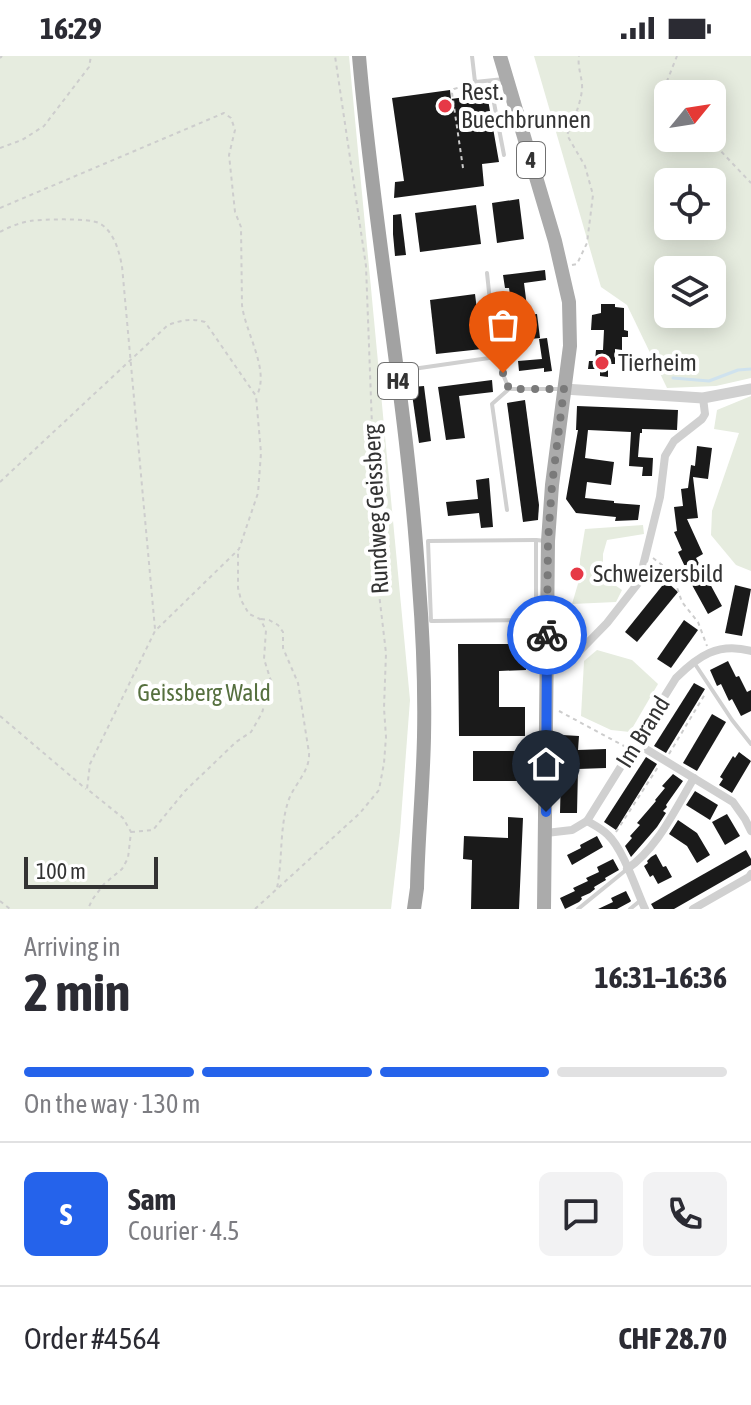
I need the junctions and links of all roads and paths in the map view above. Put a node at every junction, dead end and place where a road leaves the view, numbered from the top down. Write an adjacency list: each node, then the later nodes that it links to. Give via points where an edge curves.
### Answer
1 (91, 56): 12 (path, via 89,67 44,126)
2 (333, 56): 57 (path, Rundweg Geissberg, via 366,266 386,737 379,790)
3 (359, 56): 23 (highway, H4)
4 (472, 56): 10 (lane)
5 (500, 56): 8 (main road, 4)
6 (579, 56): 19 (path, via 582,87 567,135 585,166 593,195 587,243 577,264)
7 (677, 56): 9 (path)
8 (506, 79): 11 (lane); 19 (main road, 4)
9 (667, 80)
10 (475, 82): 11 (lane); 15 (path, via 452,93)
11 (490, 82): 14 (lane)
12 (0, 148)
13 (722, 152): 16 (path)
14 (504, 155)
15 (463, 168)
16 (751, 183)
17 (0, 208): 27 (path, via 224,113 231,118 235,130 229,155 241,227 242,305 257,354 261,387)
18 (0, 232): 22 (path, via 31,221 76,219 98,223 110,234 122,266)
19 (563, 268): 25 (main road, 4, via 570,346)
20 (487, 273): 21 (lane)
21 (496, 357): 23 (lane); 24 (lane)
22 (131, 361): 27 (path, via 168,325 205,322); 29 (path); 36 (path)
23 (396, 371): 54 (highway, H4, via 423,639)
24 (509, 389): 25 (lane); 30 (lane, via 492,404)
25 (564, 389): 28 (street); 31 (main road, 4)
26 (751, 389): 28 (street)
27 (256, 396): 32 (path, via 258,493)
28 (703, 398): 33 (street, via 702,419 674,441 665,456)
29 (0, 482)
30 (507, 510)
31 (542, 540): 35 (main road, 4); 35 (lane, via 428,541 431,621)
32 (239, 549): 34 (path, via 241,600 249,614); 36 (path)
33 (646, 553): 38 (path, via 673,576); 40 (street, via 639,582 607,623 567,664)
34 (260, 619): 51 (path, via 271,681 251,732 185,791 153,830); 57 (path, via 283,632 283,648 298,683 310,764 289,801)
35 (542, 620): 40 (main road, 4)
36 (155, 631): 48 (path, via 90,764)
37 (751, 651): 38 (street, Im Brand)
38 (710, 653): 39 (street, Im Brand)
39 (693, 661): 41 (lane); 45 (street, Im Brand, via 676,678)
40 (547, 668): 42 (main road, 4)
41 (710, 687): 44 (lane); 46 (path)
42 (547, 705): 45 (path); 52 (main road, 4)
43 (0, 716): 48 (path)
44 (751, 744)
45 (634, 746): 46 (street); 49 (street, Im Brand)
46 (664, 760): 47 (street); 53 (path)
47 (694, 778): 50 (street, via 733,802); 55 (street, via 656,840)
48 (87, 789): 51 (path, via 123,818)
49 (587, 821): 52 (street, via 572,830); 53 (street)
50 (751, 831)
51 (131, 832): 61 (path, via 122,869 104,884)
52 (546, 833): 65 (main road, 4)
53 (612, 839): 55 (street)
54 (418, 851): 63 (highway, H4); 64 (highway, H4)
55 (627, 869): 59 (street); 66 (lane)
56 (751, 874): 68 (street)
57 (277, 889): 62 (path, Rundweg Geissberg)
58 (0, 901): 60 (path)
59 (643, 905): 67 (lane)
60 (10, 909)
61 (88, 909)
62 (255, 909)
63 (407, 909)
64 (414, 909)
65 (544, 909)
66 (578, 909)
67 (630, 909)
68 (693, 909)

